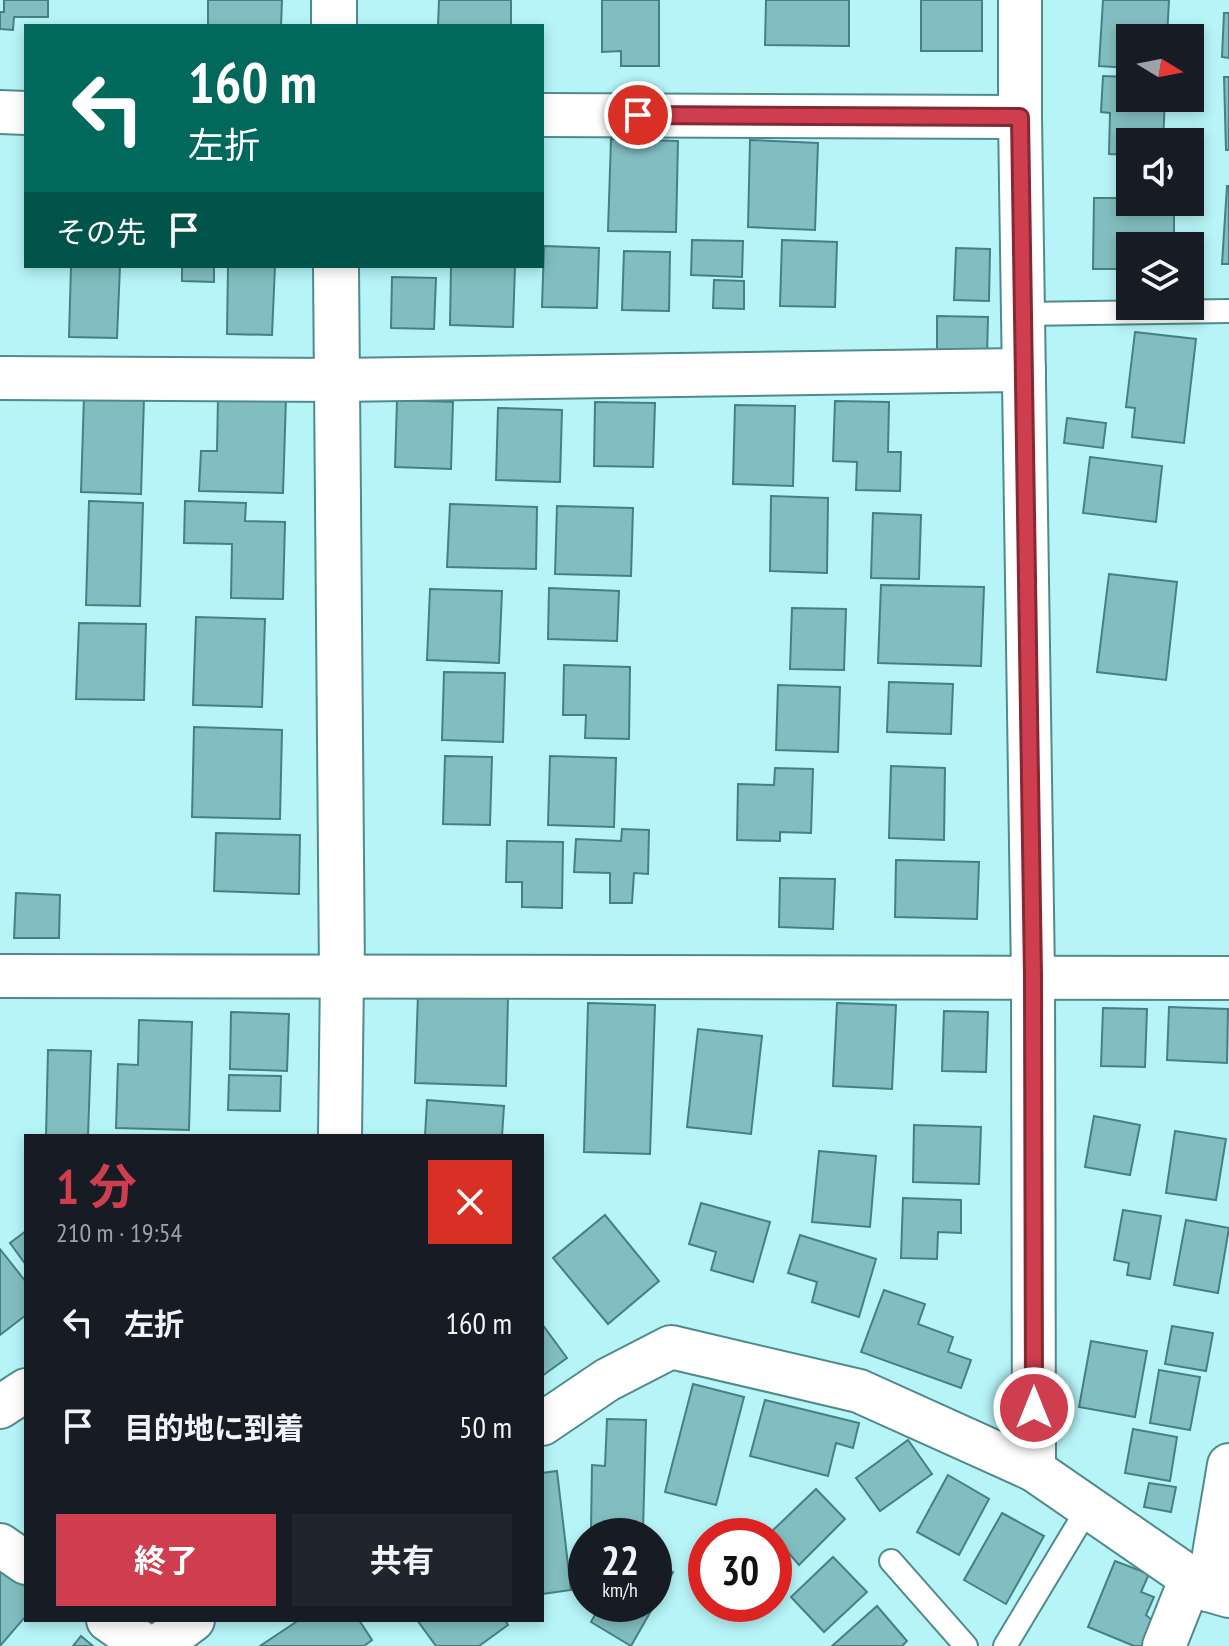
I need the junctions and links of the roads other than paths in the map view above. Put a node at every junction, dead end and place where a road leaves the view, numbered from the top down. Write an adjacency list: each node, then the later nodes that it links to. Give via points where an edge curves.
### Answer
1 (334, 0): 3 (street)
2 (1020, 0): 7 (street)
3 (334, 24)
4 (0, 112): 5 (street)
5 (24, 113)
6 (544, 115): 7 (street)
7 (1020, 117): 10 (street)
8 (336, 268): 13 (street)
9 (1229, 311): 10 (lane)
10 (1023, 314): 11 (street)
11 (1024, 370): 13 (street); 16 (street)
12 (0, 378): 13 (street)
13 (337, 380): 14 (street)
14 (342, 975): 15 (street); 16 (street); 18 (street)
15 (0, 976)
16 (1033, 976): 17 (street); 23 (street)
17 (1229, 978)
18 (340, 1134)
19 (24, 1391): 20 (street)
20 (0, 1407)
21 (544, 1423): 23 (street, via 607,1380 671,1347 859,1391)
22 (1229, 1465): 28 (street)
23 (1034, 1470): 24 (street)
24 (1088, 1508): 28 (street); 32 (lane)
25 (0, 1545): 27 (street)
26 (891, 1561): 31 (lane)
27 (24, 1562)
28 (1209, 1588): 33 (street)
29 (115, 1622): 30 (street)
30 (171, 1638)
31 (966, 1646)
32 (1005, 1646)
33 (1164, 1646)

